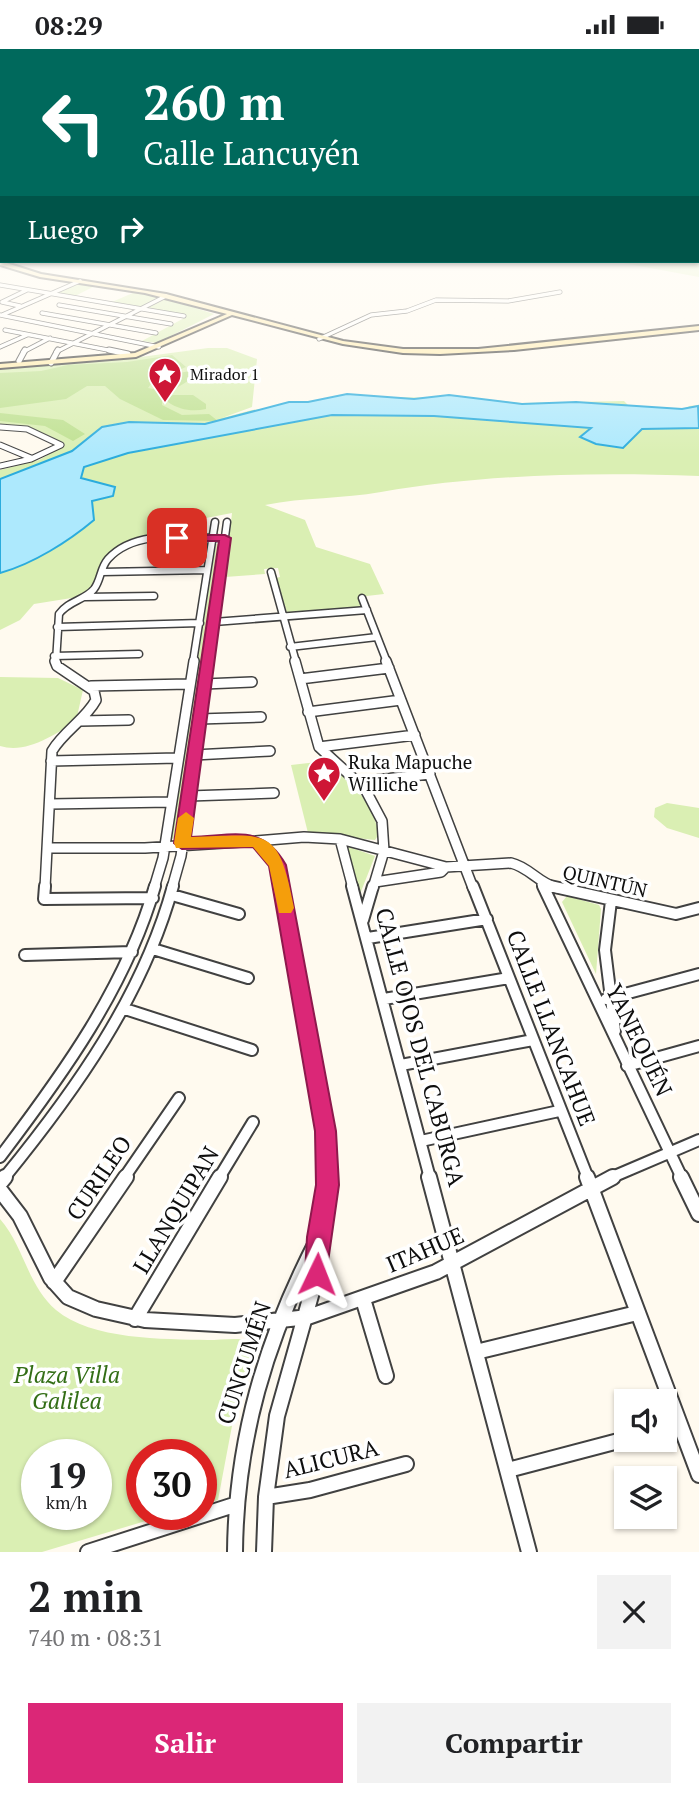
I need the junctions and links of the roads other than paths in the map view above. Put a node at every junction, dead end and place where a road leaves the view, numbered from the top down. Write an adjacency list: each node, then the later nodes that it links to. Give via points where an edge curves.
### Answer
1 (5, 316): 10 (street)
2 (35, 316): 10 (street)
3 (60, 316): 12 (street)
4 (120, 316): 9 (street)
5 (215, 316): 21 (main road)
6 (226, 316): 21 (main road)
7 (233, 316): 19 (main road)
8 (368, 316): 19 (street)
9 (125, 317): 11 (street); 12 (street)
10 (24, 321): 14 (street); 17 (street)
11 (172, 324)
12 (109, 325): 15 (street); 17 (street)
13 (699, 328): 19 (main road, via 473,352 392,350)
14 (3, 331): 16 (street)
15 (156, 333)
16 (28, 334): 18 (street); 22 (street)
17 (92, 334): 20 (street); 21 (street)
18 (50, 338): 20 (street); 24 (street, via 23,351)
19 (319, 339)
20 (73, 342): 23 (street); 25 (street, via 56,351)
21 (157, 346): 23 (main road); 25 (main road, via 119,359)
22 (0, 347)
23 (128, 354): 25 (main road)
24 (19, 361): 25 (main road); 26 (main road)
25 (52, 361): 26 (main road)
26 (0, 364)
27 (0, 426): 29 (street, via 27,429 60,443 57,449)
28 (0, 445): 29 (street)
29 (31, 459): 30 (street)
30 (0, 466)
31 (215, 522): 33 (street)
32 (227, 522): 34 (street)
33 (213, 538): 34 (street); 35 (street); 36 (street, via 136,542 116,552)
34 (225, 538): 43 (street)
35 (207, 570): 36 (street); 44 (street)
36 (102, 572): 39 (street, via 94,589)
37 (271, 572): 42 (street)
38 (154, 596): 39 (street)
39 (83, 597): 45 (street, via 62,609)
40 (362, 598): 41 (street, CALLE LLANCAHUE)
41 (367, 610): 42 (street); 46 (street, CALLE LLANCAHUE)
42 (282, 618): 43 (street); 47 (street)
43 (214, 622): 54 (street)
44 (200, 623): 45 (street); 53 (street)
45 (57, 627): 49 (street)
46 (377, 637): 47 (street); 50 (street, CALLE LLANCAHUE)
47 (290, 647): 51 (street)
48 (139, 654): 49 (street)
49 (54, 656): 55 (street, via 57,666)
50 (389, 669): 51 (street); 56 (street, CALLE LLANCAHUE)
51 (300, 679): 57 (street)
52 (252, 681): 54 (street)
53 (189, 684): 55 (street); 66 (street)
54 (204, 684): 59 (street)
55 (91, 686): 61 (street, via 95,703)
56 (401, 700): 57 (street); 62 (street, CALLE LLANCAHUE)
57 (308, 712): 63 (street)
58 (261, 717): 59 (street)
59 (199, 719): 65 (street)
60 (130, 720): 61 (street)
61 (80, 721): 67 (street, via 54,745)
62 (415, 735): 63 (street); 68 (street, CALLE LLANCAHUE)
63 (319, 747): 69 (street)
64 (270, 751): 65 (street)
65 (194, 755): 71 (street)
66 (177, 758): 67 (street); 72 (street)
67 (51, 761): 73 (street)
68 (430, 774): 69 (street); 81 (street, CALLE LLANCAHUE)
69 (358, 782): 79 (street, via 382,821)
70 (274, 793): 71 (street)
71 (189, 796): 75 (street)
72 (170, 801): 73 (street); 77 (street)
73 (50, 804): 78 (street)
74 (340, 839): 76 (street, via 304,837); 79 (street); 90 (street, CALLE OJOS DEL CABURGA)
75 (182, 843): 76 (street); 77 (street); 84 (street)
76 (260, 844): 119 (street, CUNCUMÉN, via 277,865 326,1131 328,1185)
77 (164, 845): 78 (street); 85 (street)
78 (48, 848): 85 (street, via 44,899)
79 (384, 851): 80 (street); 82 (street)
80 (446, 867): 81 (street, QUINTÚN); 82 (street, via 441,872)
81 (468, 868): 83 (street, QUINTÚN, via 521,865); 89 (street, CALLE LLANCAHUE)
82 (374, 881): 90 (street)
83 (542, 884): 86 (street, QUINTÚN); 100 (street, YANEQUÉN)
84 (172, 895): 88 (street); 92 (street)
85 (153, 898): 93 (street)
86 (611, 901): 87 (street, QUINTÚN, via 676,914); 98 (street, via 606,946)
87 (699, 908)
88 (239, 914)
89 (487, 919): 91 (street); 97 (street, CALLE LLANCAHUE)
90 (362, 922): 91 (street, CALLE OJOS DEL CABURGA)
91 (368, 938): 99 (street, CALLE OJOS DEL CABURGA)
92 (153, 949): 96 (street); 101 (street)
93 (132, 952): 94 (street); 114 (street, via 62,1076)
94 (25, 955)
95 (699, 974): 98 (street)
96 (248, 978)
97 (509, 978): 99 (street); 102 (street, CALLE LLANCAHUE)
98 (610, 996): 100 (street); 103 (street)
99 (384, 999): 106 (street, CALLE OJOS DEL CABURGA)
100 (598, 1003): 103 (street, YANEQUÉN)
101 (125, 1009): 105 (street); 115 (street)
102 (533, 1040): 106 (street); 109 (street, CALLE LLANCAHUE)
103 (617, 1043): 107 (street, YANEQUÉN)
104 (699, 1046): 107 (street)
105 (253, 1051)
106 (401, 1065): 112 (street, CALLE OJOS DEL CABURGA)
107 (627, 1066): 113 (street, YANEQUÉN)
108 (179, 1098): 121 (street, CURILEO)
109 (559, 1111): 112 (street); 116 (street, CALLE LLANCAHUE)
110 (253, 1122): 125 (street, LLANQUIPAN)
111 (699, 1140): 113 (street, ITAHUE)
112 (421, 1141): 120 (street, CALLE OJOS DEL CABURGA)
113 (669, 1150): 116 (street, ITAHUE); 118 (street, YANEQUÉN)
114 (0, 1157)
115 (0, 1183)
116 (592, 1185): 120 (street, ITAHUE); 123 (street, CALLE LLANCAHUE)
117 (0, 1190): 121 (street, ITAHUE, via 21,1215)
118 (699, 1214)
119 (318, 1237): 124 (street, CUNCUMÉN, via 317,1274); 126 (street, CUNCUMÉN)
120 (455, 1264): 122 (street, ITAHUE); 127 (street, CALLE OJOS DEL CABURGA)
121 (54, 1282): 125 (street, ITAHUE, via 78,1301)
122 (363, 1299): 124 (street, ITAHUE); 128 (street)
123 (637, 1313): 127 (street); 129 (street, CALLE LLANCAHUE)
124 (307, 1317): 126 (street, ITAHUE); 135 (street, CUNCUMÉN, via 277,1416)
125 (135, 1319): 126 (street, ITAHUE, via 211,1325)
126 (279, 1321): 136 (street, CUNCUMÉN, via 243,1436)
127 (476, 1352): 133 (street, CALLE OJOS DEL CABURGA)
128 (386, 1376)
129 (660, 1389)
130 (677, 1436): 134 (street, CALLE LLANCAHUE)
131 (614, 1442): 133 (street)
132 (406, 1464): 135 (street, ALICURA)
133 (508, 1470): 140 (street, CALLE OJOS DEL CABURGA)
134 (699, 1475)
135 (266, 1497): 139 (street, CUNCUMÉN)
136 (234, 1504): 137 (street); 138 (street, CUNCUMÉN)
137 (88, 1552)
138 (236, 1552)
139 (264, 1552)
140 (529, 1552)

